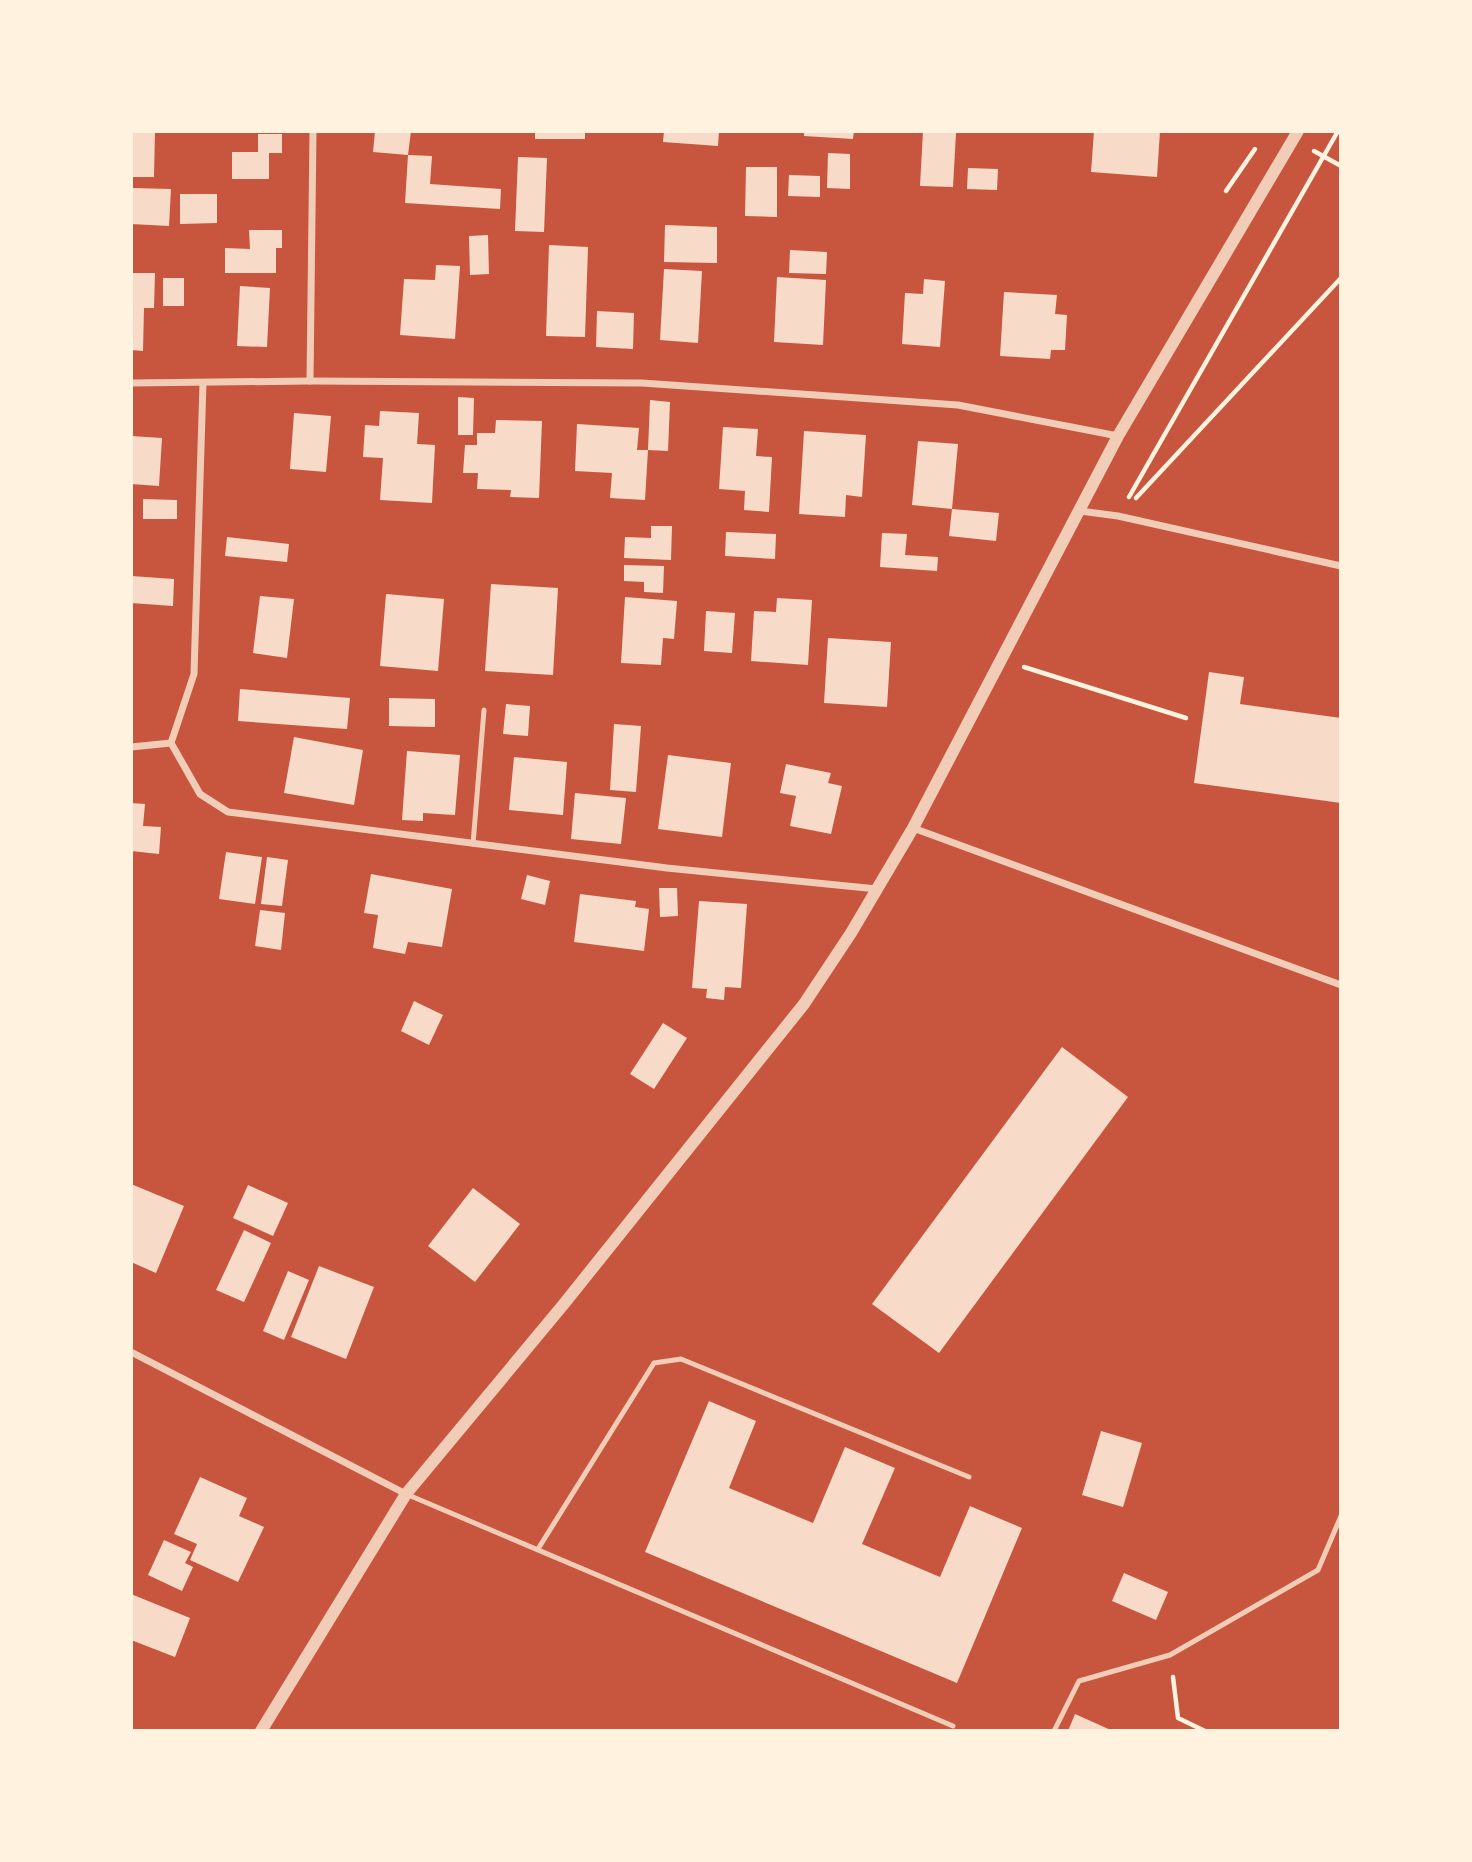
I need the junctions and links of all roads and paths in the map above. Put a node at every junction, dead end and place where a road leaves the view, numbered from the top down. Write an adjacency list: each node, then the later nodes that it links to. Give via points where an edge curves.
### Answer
1 (313, 131): 10 (street)
2 (1298, 131): 13 (street)
3 (1338, 131): 6 (path)
4 (1261, 141): 8 (path)
5 (1310, 149): 6 (path)
6 (1325, 158): 7 (path); 15 (path)
7 (1341, 166)
8 (1226, 191)
9 (1341, 278): 15 (path)
10 (310, 381): 12 (street); 13 (street, via 656,383 958,405)
11 (131, 383): 12 (street)
12 (203, 383): 20 (street, via 194,674)
13 (1118, 436): 14 (street)
14 (1080, 511): 15 (street); 22 (street)
15 (1118, 516): 16 (street)
16 (1341, 566)
17 (1021, 666): 19 (path)
18 (484, 710): 23 (lane)
19 (1186, 718)
20 (171, 743): 21 (street); 23 (street, via 200,794 228,812)
21 (131, 747)
22 (913, 828): 24 (street); 25 (street)
23 (474, 844): 24 (street)
24 (877, 889): 28 (street, via 804,1004)
25 (1341, 985)
26 (131, 1352): 28 (street)
27 (969, 1477): 30 (lane, via 681,1359 654,1363)
28 (405, 1494): 30 (lane); 33 (street)
29 (1341, 1516): 31 (lane, via 1318,1570)
30 (538, 1549): 32 (lane)
31 (1170, 1655): 34 (lane, via 1079,1681); 35 (path, via 1178,1718)
32 (953, 1726)
33 (261, 1731)
34 (1054, 1731)
35 (1205, 1731)

